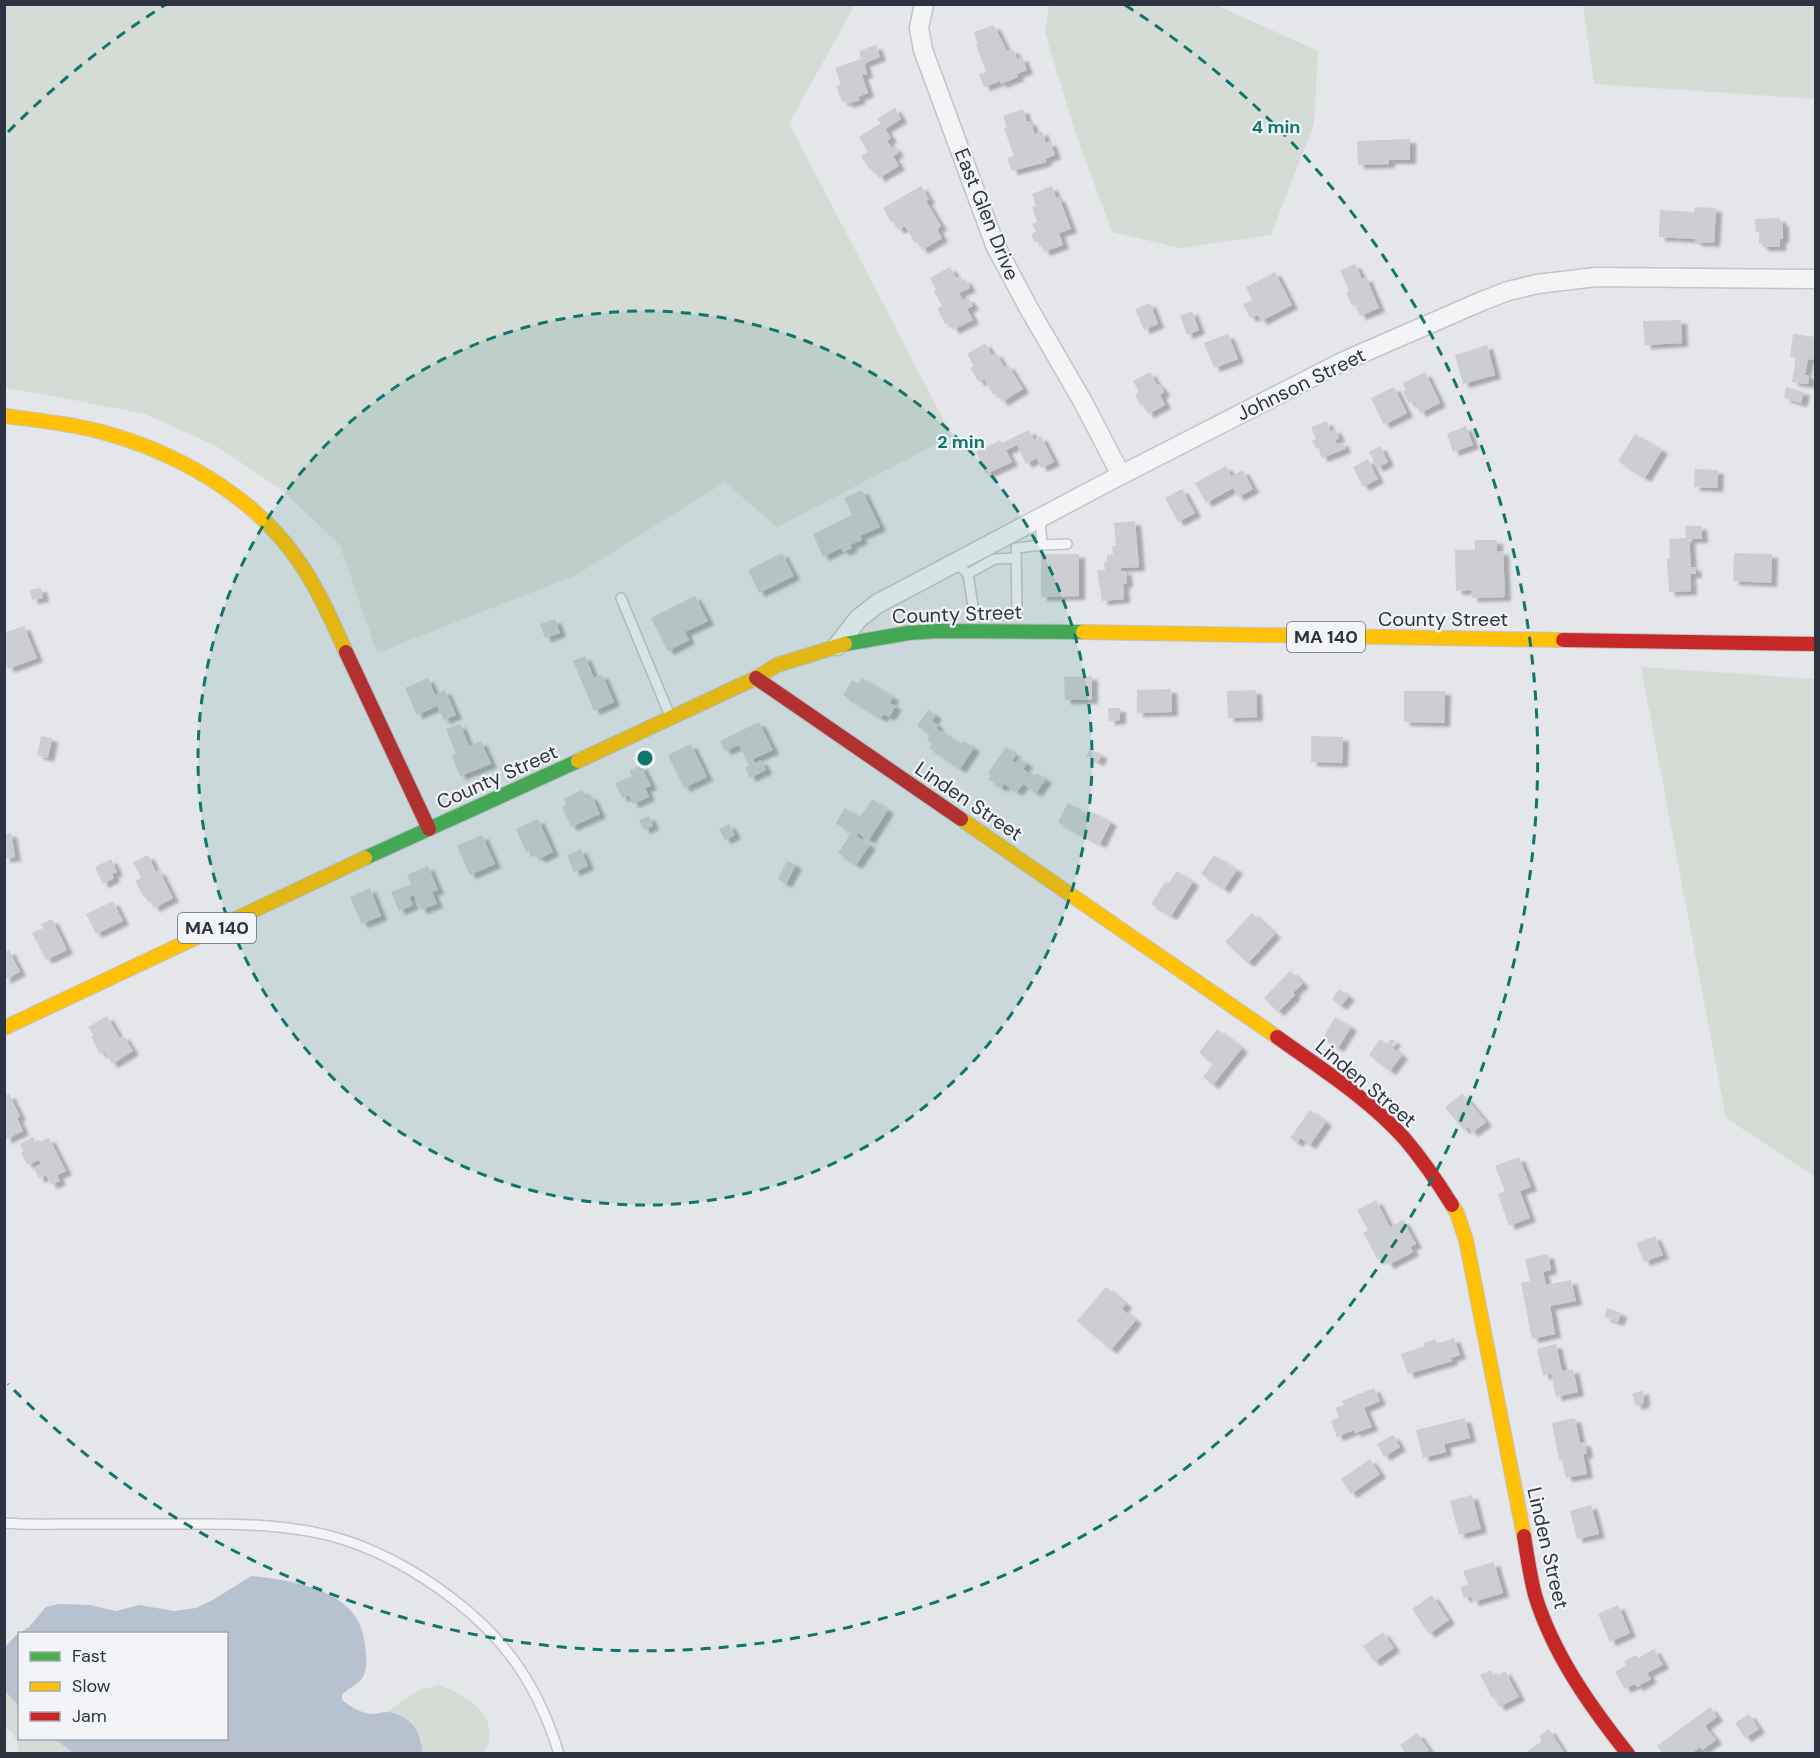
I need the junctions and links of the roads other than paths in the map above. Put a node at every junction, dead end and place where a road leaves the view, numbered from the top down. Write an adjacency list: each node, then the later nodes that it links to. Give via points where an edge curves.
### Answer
1 (924, 4): 4 (street, East Glen Drive, via 919,28 923,50 995,244)
2 (1815, 279): 4 (street, Johnson Street, via 1596,277 1508,291 1342,362)
3 (4, 416): 17 (street, via 112,435 165,455 243,501 271,526 316,586)
4 (1121, 475): 5 (street, Johnson Street)
5 (1040, 518): 7 (lane); 9 (street, Johnson Street)
6 (1067, 544): 7 (lane)
7 (1042, 545): 8 (lane, via 1016,548)
8 (1016, 558): 9 (lane, via 994,559); 11 (lane, via 1017,614)
9 (962, 568): 11 (lane); 14 (street, Johnson Street, via 877,604 858,619)
10 (621, 598): 16 (lane)
11 (975, 615): 12 (lane)
12 (976, 631): 13 (street, County Street / MA 140); 14 (street, County Street / MA 140, via 908,633)
13 (1815, 644)
14 (837, 646): 15 (street, County Street / MA 140, via 777,665)
15 (756, 678): 16 (street, County Street / MA 140); 21 (street, Linden Street, via 1273,1033 1361,1099 1417,1153 1449,1198 1466,1240 1528,1562 1542,1613 1571,1676)
16 (671, 718): 17 (street, County Street / MA 140)
17 (429, 829): 18 (street, County Street / MA 140)
18 (4, 1028)
19 (4, 1523): 20 (lane, via 250,1525 329,1535 380,1554 464,1607 492,1633 531,1686)
20 (559, 1754)
21 (1628, 1754)

